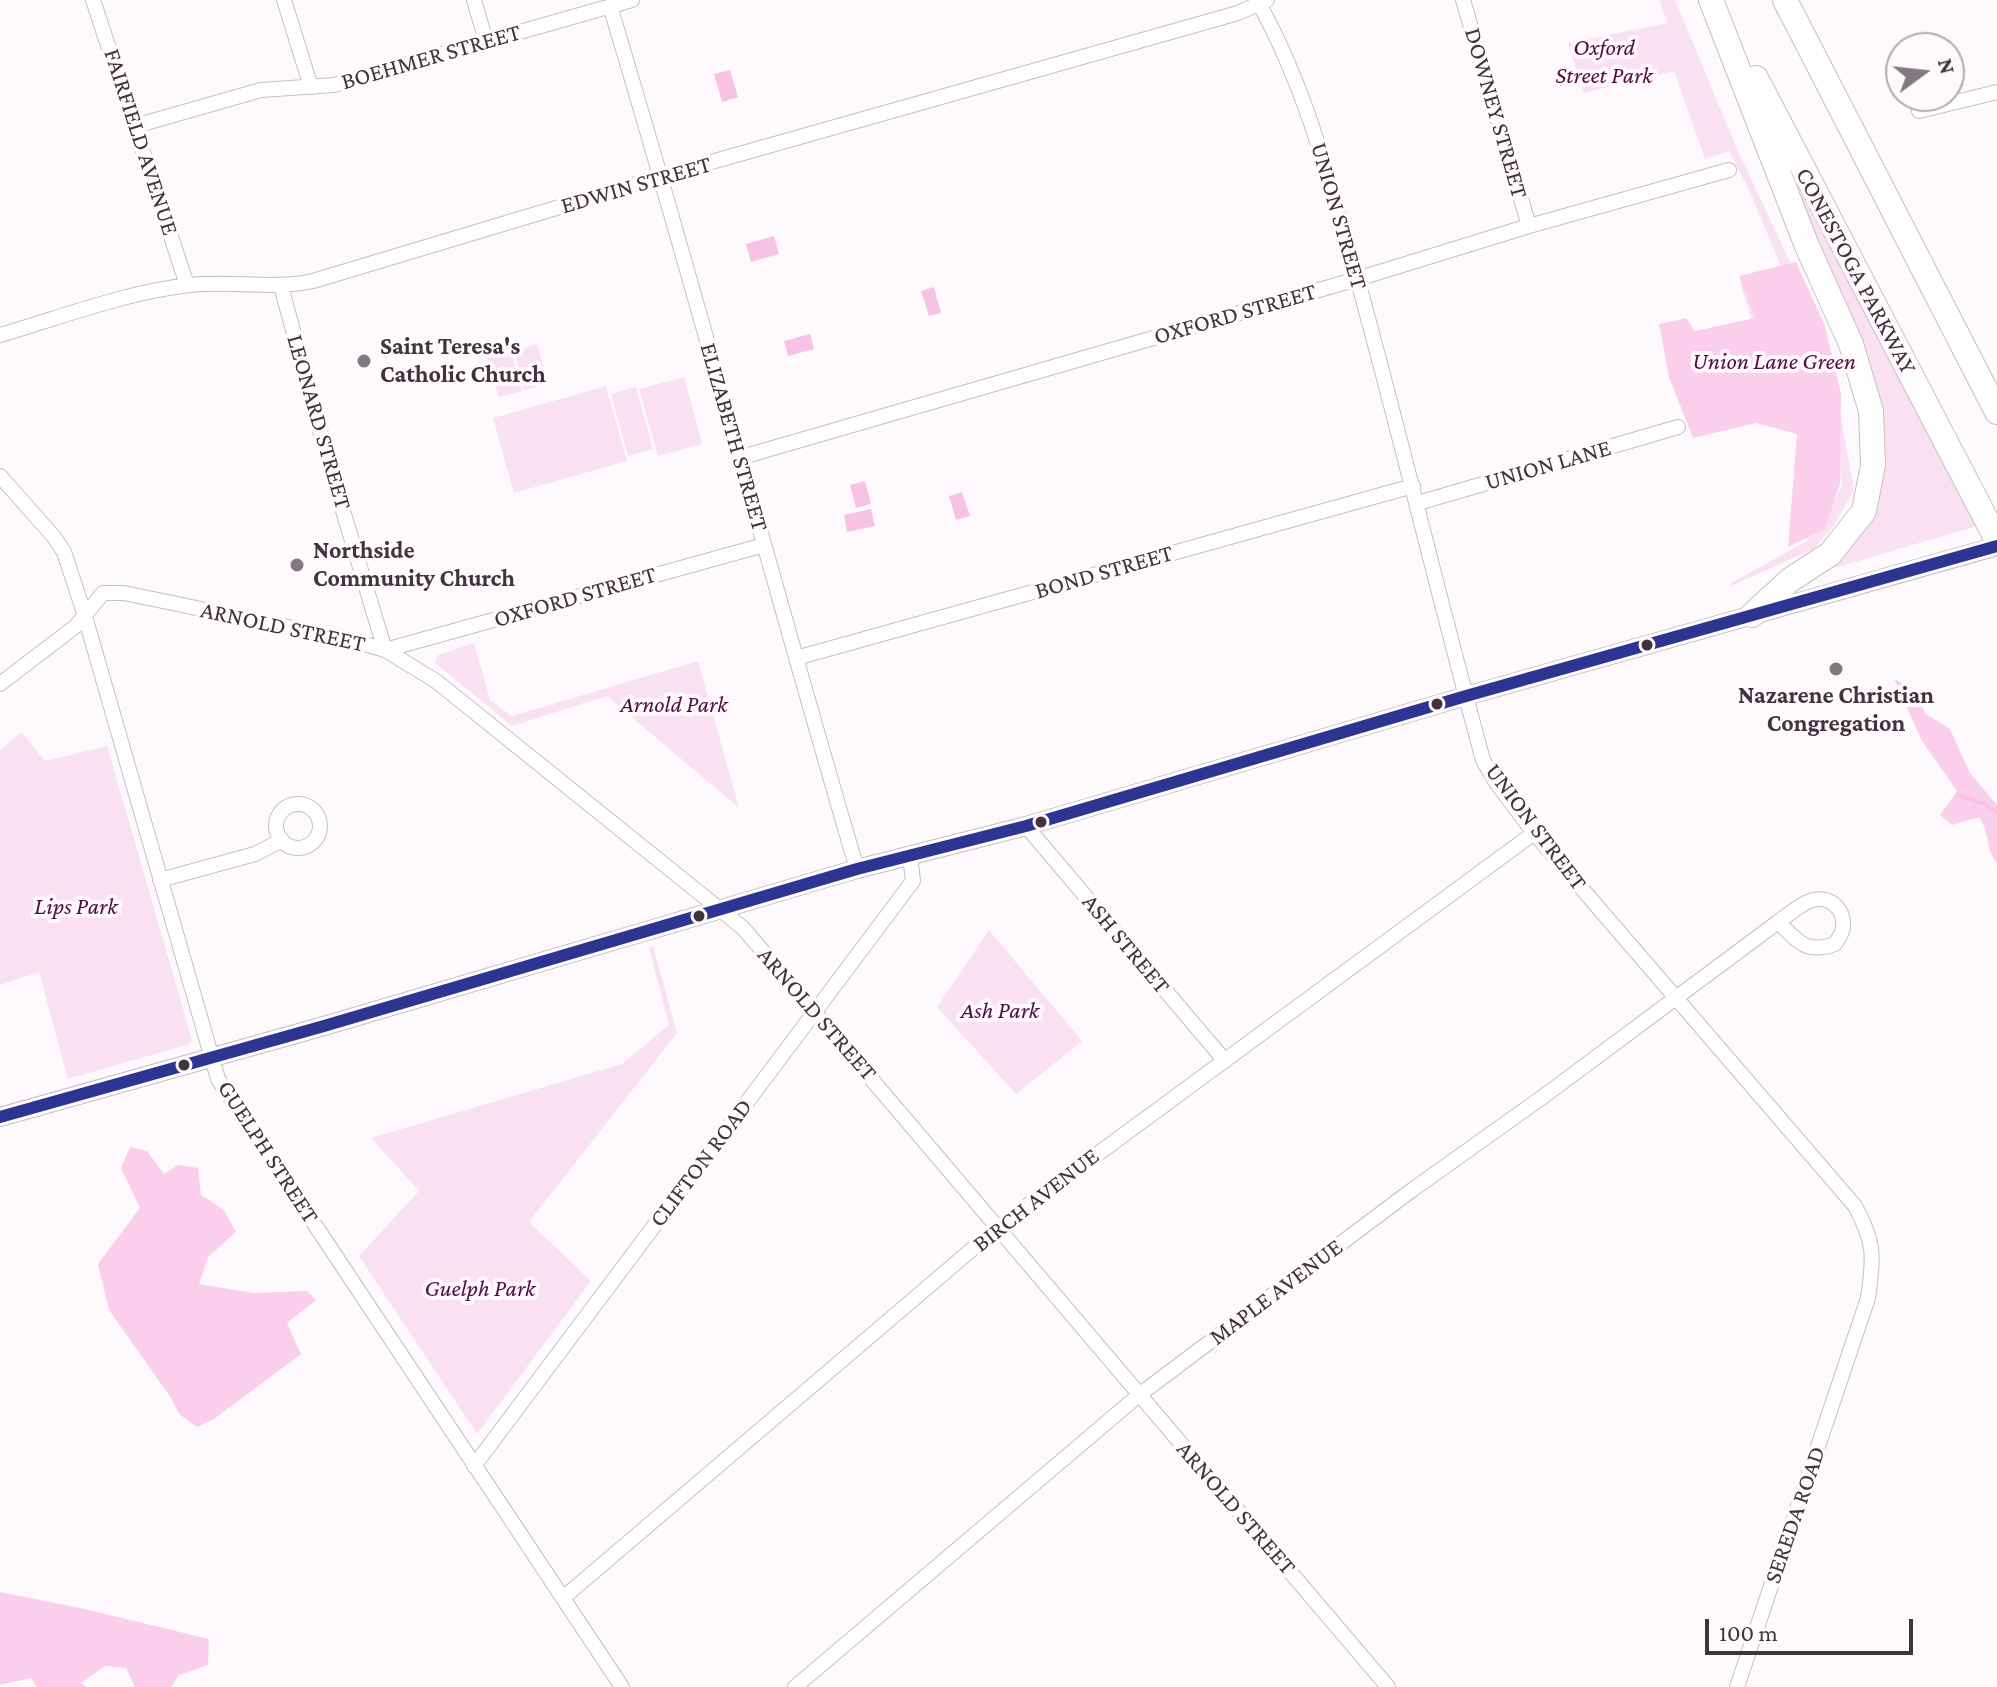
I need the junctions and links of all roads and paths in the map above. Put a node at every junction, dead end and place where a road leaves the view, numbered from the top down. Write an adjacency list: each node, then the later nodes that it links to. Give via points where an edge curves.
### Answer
1 (93, 0): 15 (street, FAIRFIELD AVENUE)
2 (284, 0): 12 (street)
3 (474, 0): 11 (street)
4 (632, 0): 10 (street, BOEHMER STREET)
5 (1463, 0): 18 (street, DOWNEY STREET)
6 (1711, 0): 32 (highway, via 1851,344 1871,411 1873,465 1864,511 1830,554 1790,580)
7 (1719, 0): 29 (highway, CONESTOGA PARKWAY)
8 (1785, 0): 23 (highway)
9 (1261, 1): 17 (street, EDWIN STREET, via 1238,13); 19 (street, UNION STREET, via 1313,126)
10 (610, 6): 11 (street, BOEHMER STREET); 17 (street, ELIZABETH STREET)
11 (486, 41): 12 (street, BOEHMER STREET)
12 (311, 87): 15 (street, BOEHMER STREET, via 261,90)
13 (1997, 92): 14 (street)
14 (1965, 100)
15 (135, 126): 20 (street, FAIRFIELD AVENUE)
16 (1729, 170): 18 (street, OXFORD STREET)
17 (660, 177): 21 (street, EDWIN STREET); 25 (street, ELIZABETH STREET)
18 (1529, 226): 19 (street, OXFORD STREET)
19 (1357, 279): 25 (street, OXFORD STREET); 27 (street, UNION STREET)
20 (187, 285): 21 (street, EDWIN STREET); 22 (street, EDWIN STREET)
21 (281, 286): 33 (street, LEONARD STREET)
22 (0, 335)
23 (1994, 404)
24 (1678, 427): 28 (street, UNION LANE)
25 (742, 457): 30 (street, ELIZABETH STREET)
26 (0, 476): 31 (street, GUELPH STREET, via 64,552)
27 (1413, 486): 28 (street, UNION STREET); 34 (street, BOND STREET)
28 (1418, 503): 36 (street, UNION STREET)
29 (1997, 543): 32 (main road)
30 (764, 545): 33 (street, OXFORD STREET); 34 (street, ELIZABETH STREET)
31 (84, 613): 33 (street, ARNOLD STREET, via 103,593 124,593); 35 (street, ARNOLD STREET, via 76,626); 42 (street, GUELPH STREET)
32 (1752, 615): 36 (main road)
33 (385, 650): 43 (street, ARNOLD STREET, via 436,681)
34 (796, 658): 41 (street, ELIZABETH STREET)
35 (0, 684)
36 (1466, 696): 37 (main road); 38 (street, UNION STREET, via 1483,760)
37 (1026, 826): 40 (main road); 48 (street, ASH STREET)
38 (1534, 833): 45 (street, UNION STREET); 48 (street, BIRCH AVENUE)
39 (282, 840): 42 (street, via 255,854)
40 (910, 856): 41 (main road); 46 (street, CLIFTON ROAD, via 913,881)
41 (857, 869): 43 (main road)
42 (160, 880): 47 (street, GUELPH STREET)
43 (719, 911): 46 (street, ARNOLD STREET, via 743,928); 47 (main road)
44 (1778, 922): 44 (street, MAPLE AVENUE, via 1802,945 1817,950 1835,944 1843,929 1842,913 1821,899); 45 (street, MAPLE AVENUE)
45 (1676, 998): 51 (street, UNION STREET, via 1855,1206 1868,1231 1874,1259 1868,1298); 52 (street, MAPLE AVENUE)
46 (815, 1012): 50 (street, ARNOLD STREET); 53 (street, CLIFTON ROAD)
47 (211, 1058): 49 (main road); 53 (street, GUELPH STREET, via 218,1079)
48 (1225, 1061): 50 (street, BIRCH AVENUE)
49 (0, 1117)
50 (997, 1228): 52 (street, ARNOLD STREET); 54 (street, BIRCH AVENUE)
51 (1838, 1388): 58 (street, SEREDA ROAD)
52 (1139, 1395): 56 (street, MAPLE AVENUE); 57 (street, ARNOLD STREET)
53 (474, 1466): 54 (street, GUELPH STREET)
54 (563, 1598): 55 (street, GUELPH STREET)
55 (622, 1687)
56 (795, 1687)
57 (1388, 1687)
58 (1737, 1687)

